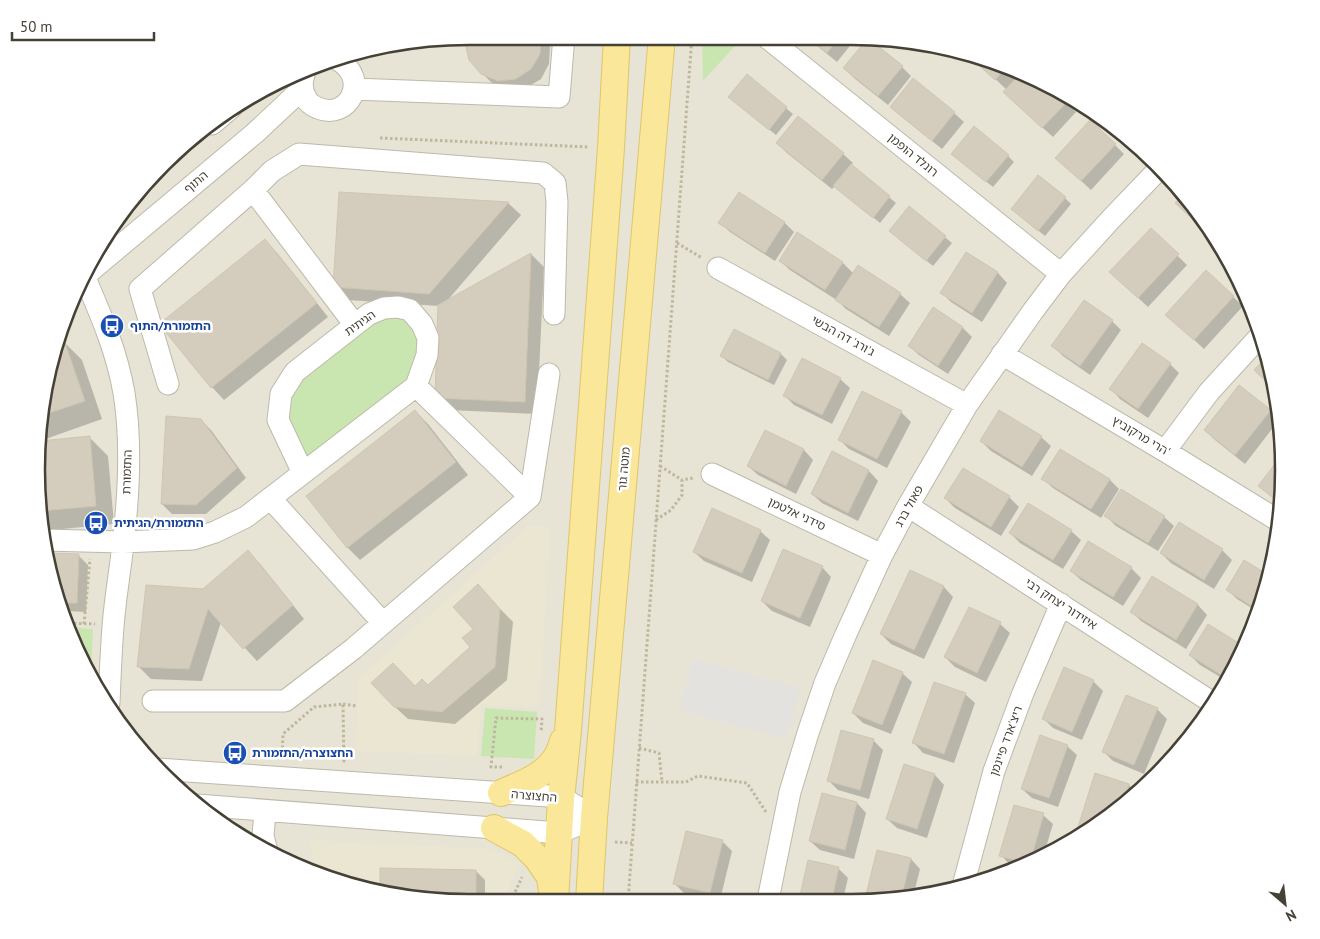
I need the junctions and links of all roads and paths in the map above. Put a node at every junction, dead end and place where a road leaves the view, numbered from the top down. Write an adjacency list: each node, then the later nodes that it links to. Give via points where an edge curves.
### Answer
1 (563, 45): 8 (street, via 559,97)
2 (617, 45): 10 (main road)
3 (661, 45): 64 (main road, מוטה גור)
4 (691, 45): 13 (path)
5 (777, 45): 16 (street, רונלד הופמן)
6 (346, 64): 8 (street, via 354,80)
7 (303, 82): 8 (street, via 308,102 324,110 345,104); 14 (street, התוף, via 255,133)
8 (354, 89)
9 (374, 138): 10 (path)
10 (611, 148): 51 (main road)
11 (1155, 173): 16 (street, פאול ברג)
12 (253, 190): 18 (street, via 272,171 299,154 543,173 555,183 557,202); 19 (street); 23 (street, via 140,290)
13 (676, 243): 15 (path); 27 (path)
14 (98, 265)
15 (718, 268): 25 (street, ג'ורג' דה הבשי)
16 (1060, 274): 21 (street, פאול ברג)
17 (88, 284): 37 (street, התזמורת, via 116,358 124,392 129,454)
18 (554, 314)
19 (355, 325): 24 (street, הגיתית, via 384,308 410,310 422,324 428,338 427,355); 28 (street, הגיתית, via 295,372 281,394 278,420)
20 (1255, 342): 26 (street, via 1209,392)
21 (1002, 354): 25 (street, פאול ברג); 26 (street, הרי מרקוביץ')
22 (549, 374): 31 (street)
23 (168, 384)
24 (416, 386): 28 (street); 31 (street)
25 (967, 405): 33 (street, פאול ברג)
26 (1165, 451): 34 (street, הרי מרקוביץ')
27 (660, 466): 30 (path); 35 (path)
28 (302, 473): 32 (street)
29 (712, 474): 30 (path); 38 (street, סידני אלטמן)
30 (682, 480): 35 (path, via 682,495 671,510)
31 (530, 496): 44 (street)
32 (270, 498): 37 (street, via 246,517 193,539); 44 (street)
33 (908, 506): 38 (street, פאול ברג); 39 (street, איזידור יצחק רבי)
34 (1272, 517)
35 (656, 520): 53 (path)
36 (51, 540): 37 (street)
37 (116, 542): 41 (path, via 105,554 90,554); 46 (street, התזמורת)
38 (882, 555): 67 (street, פאול ברג, via 825,683 790,792)
39 (1061, 604): 47 (street, איזידור יצחק רבי); 69 (street, ריצ'ארד פיינמן, via 994,771)
40 (69, 608): 41 (path)
41 (86, 609): 45 (path)
42 (98, 616): 45 (path, via 97,625)
43 (74, 623): 45 (path)
44 (383, 623): 48 (street, via 285,701)
45 (84, 624)
46 (109, 693)
47 (1207, 699)
48 (153, 701)
49 (343, 704): 50 (path); 56 (path, via 314,708 282,734); 57 (path)
50 (357, 706)
51 (568, 731): 60 (main road, via 556,758 546,770); 61 (main road)
52 (541, 739): 54 (path, via 542,719 496,718 491,767)
53 (639, 748): 58 (path); 59 (path, via 659,753)
54 (510, 767)
55 (169, 770): 56 (street, החצוצרה)
56 (281, 777): 57 (street, החצוצרה)
57 (344, 782): 60 (street, החצוצרה)
58 (636, 782): 59 (path); 73 (path)
59 (662, 782): 67 (path, via 686,782 698,776 747,784)
60 (501, 793): 61 (street, החצוצרה)
61 (562, 797): 64 (street, החצוצרה); 66 (main road)
62 (211, 806): 63 (street)
63 (265, 811): 65 (street); 68 (street)
64 (594, 818): 66 (street); 72 (main road, מוטה גור)
65 (494, 828): 66 (street); 70 (main road, via 524,844 537,858 550,877)
66 (559, 833): 71 (main road)
67 (781, 835): 74 (street, פאול ברג)
68 (261, 839)
69 (965, 878)
70 (553, 894)
71 (555, 894)
72 (589, 894)
73 (628, 894)
74 (769, 894)

